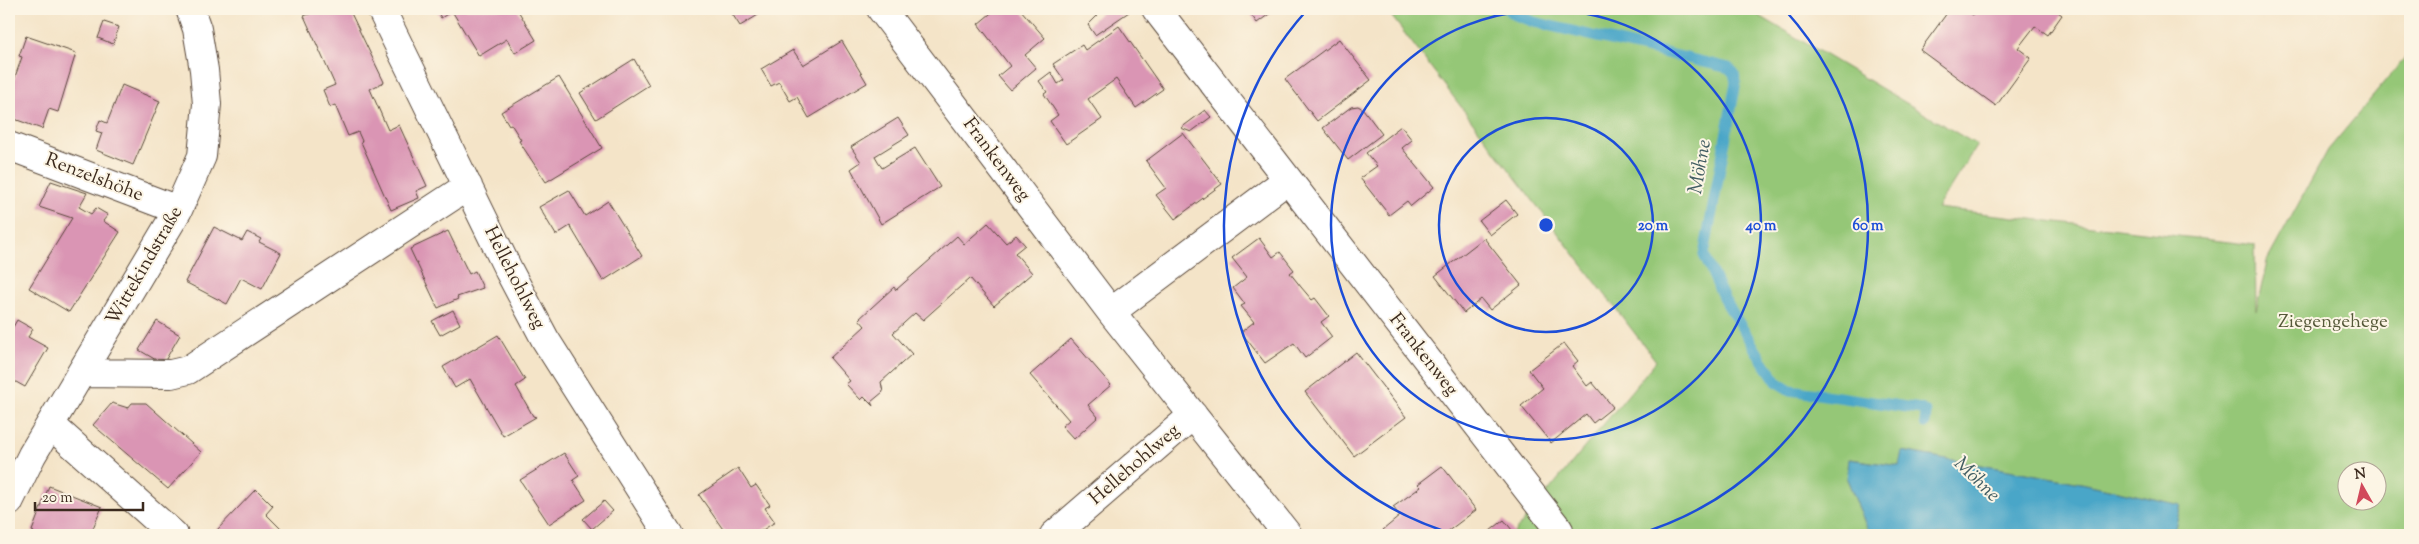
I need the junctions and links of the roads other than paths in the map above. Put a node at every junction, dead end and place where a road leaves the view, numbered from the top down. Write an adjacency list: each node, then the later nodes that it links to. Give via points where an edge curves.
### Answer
1 (190, 9): 8 (street, Wittekindstraße, via 197,29 207,104 202,156)
2 (381, 9): 7 (street, Hellehohlweg)
3 (881, 9): 9 (street, Frankenweg)
4 (1156, 9): 6 (street, Frankenweg)
5 (9, 146): 8 (street, Renzelshöhe)
6 (1287, 180): 9 (street); 14 (street, Frankenweg)
7 (468, 186): 10 (street, via 188,370 170,374); 16 (street, Hellehohlweg, via 545,339)
8 (178, 210): 10 (street, Wittekindstraße)
9 (1111, 312): 11 (street, Frankenweg)
10 (81, 373): 12 (street, Wittekindstraße)
11 (1193, 414): 17 (street, Hellehohlweg); 18 (street, Frankenweg)
12 (52, 426): 13 (street, Wittekindstraße); 15 (street)
13 (12, 485)
14 (1559, 530)
15 (174, 535)
16 (669, 535)
17 (1054, 535)
18 (1288, 535)

